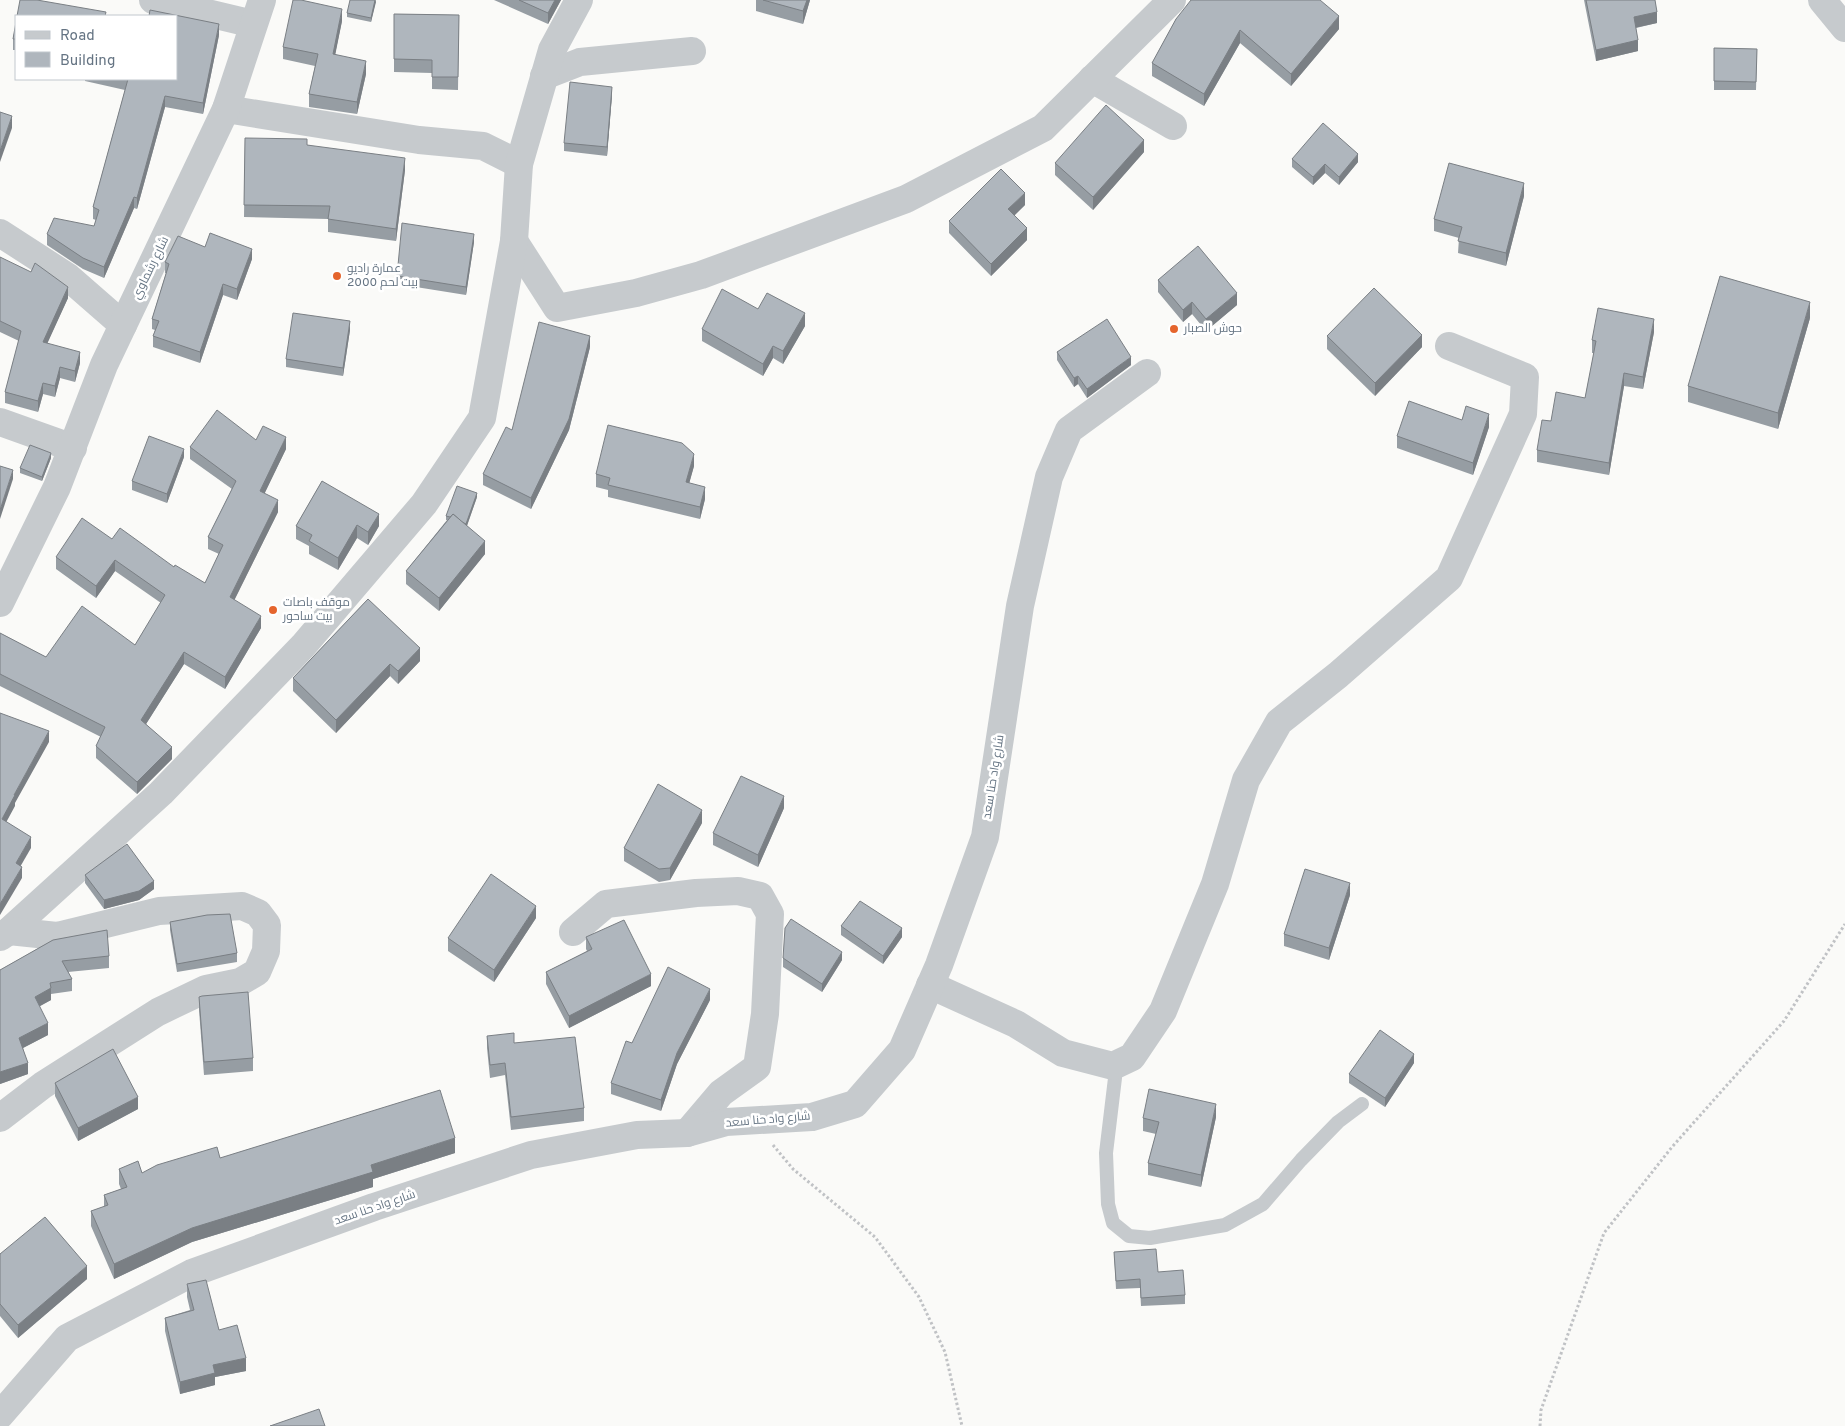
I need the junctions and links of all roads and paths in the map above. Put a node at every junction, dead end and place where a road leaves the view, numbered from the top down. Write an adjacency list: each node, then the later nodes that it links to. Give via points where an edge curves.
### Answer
1 (153, 0): 5 (street, شارع رشماوي)
2 (579, 0): 8 (street, via 552,50)
3 (1172, 0): 9 (street)
4 (1822, 0): 6 (street)
5 (257, 12): 10 (street, شارع رشماوي)
6 (1845, 28)
7 (692, 50): 8 (street, via 580,62)
8 (544, 76): 12 (street)
9 (1092, 80): 11 (street); 14 (street, via 1043,128 906,199 701,275 636,293 557,308)
10 (226, 109): 12 (street, via 419,140 483,146); 15 (street, شارع رشماوي)
11 (1173, 126)
12 (519, 164): 14 (street)
13 (0, 233): 15 (street, via 68,276)
14 (514, 241): 23 (street, via 482,418 424,504 303,646 162,793)
15 (124, 325): 19 (street, شارع رشماوي, via 104,365)
16 (1450, 346): 25 (street, via 1525,378 1523,414 1450,578 1279,722 1246,780 1215,884 1163,1011 1132,1058)
17 (1147, 373): 24 (street, شارع واد حنا سعد, via 1069,430 1049,477 1020,606 985,837)
18 (0, 422): 19 (street)
19 (72, 448): 20 (street, شارع رشماوي, via 57,487)
20 (0, 603)
21 (1845, 924): 32 (path, via 1784,1021 1672,1147 1604,1233 1540,1410)
22 (573, 932): 29 (street, via 606,904 696,893 738,891 760,896 770,914 765,1014 756,1067 721,1093)
23 (5, 934): 27 (street, via 57,936 159,911 242,906 258,912 267,925 266,951 257,972 240,982 206,989 158,1012 43,1085)
24 (930, 985): 25 (street, via 1016,1024 1063,1053); 28 (street, شارع واد حنا سعد, via 902,1050 855,1104 812,1117)
25 (1113, 1066): 26 (lane, via 1115,1078 1106,1153 1108,1204 1112,1223 1129,1236 1150,1238 1225,1225 1263,1204 1338,1122)
26 (1362, 1104)
27 (0, 1118)
28 (754, 1122): 29 (street, شارع واد حنا سعد, via 726,1122); 31 (path, via 793,1169 875,1237 919,1297 944,1352)
29 (687, 1133): 30 (street, شارع واد حنا سعد, via 636,1135 532,1155 374,1207 192,1273 67,1338)
30 (0, 1415)
31 (962, 1426)
32 (1540, 1426)

